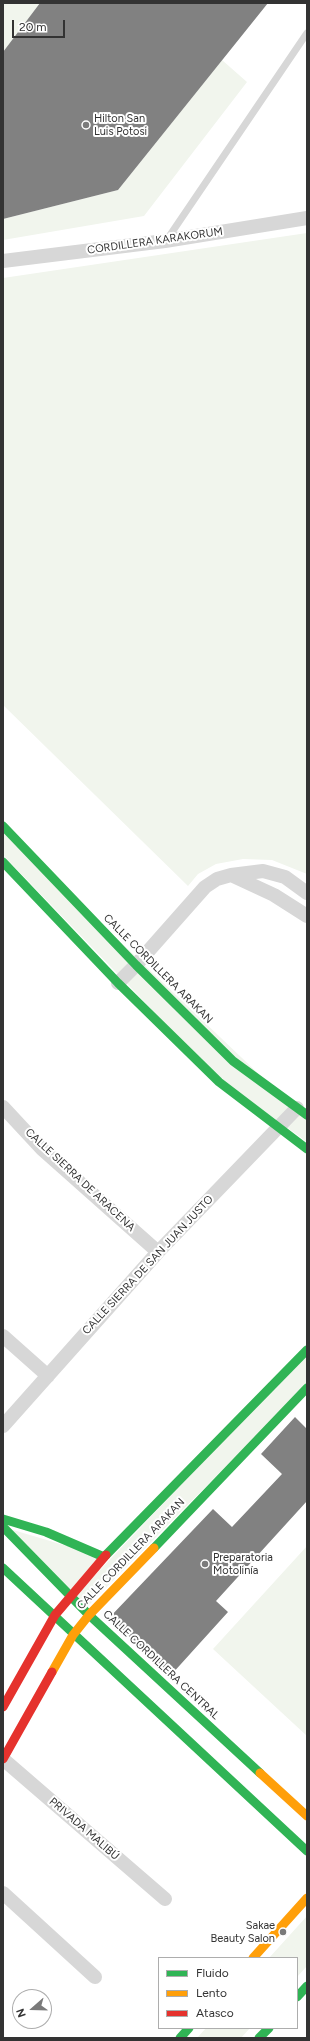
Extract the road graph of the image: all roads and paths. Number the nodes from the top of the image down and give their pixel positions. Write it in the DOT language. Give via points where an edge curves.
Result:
graph roads {
  1 [pos="307,33"];
  2 [pos="307,218"];
  3 [pos="165,241"];
  4 [pos="3,261"];
  5 [pos="3,826"];
  6 [pos="3,862"];
  7 [pos="231,875"];
  8 [pos="307,893"];
  9 [pos="307,916"];
  10 [pos="136,965"];
  11 [pos="118,983"];
  12 [pos="3,1107"];
  13 [pos="302,1112"];
  14 [pos="279,1127"];
  15 [pos="307,1149"];
  16 [pos="158,1252"];
  17 [pos="3,1336"];
  18 [pos="307,1350"];
  19 [pos="48,1376"];
  20 [pos="307,1388"];
  21 [pos="3,1426"];
  22 [pos="3,1519"];
  23 [pos="3,1527"];
  24 [pos="104,1557"];
  25 [pos="3,1568"];
  26 [pos="70,1596"];
  27 [pos="55,1615"];
  28 [pos="89,1615"];
  29 [pos="73,1635"];
  30 [pos="3,1707"];
  31 [pos="3,1759"];
  32 [pos="307,1816"];
  33 [pos="307,1851"];
  34 [pos="3,1893"];
  35 [pos="307,1898"];
  36 [pos="165,1899"];
  37 [pos="254,1957"];
  38 [pos="95,1977"];
  39 [pos="307,1986"];
  40 [pos="298,1996"];
  41 [pos="188,2029"];
  42 [pos="268,2029"];
  43 [pos="180,2038"];
  44 [pos="260,2038"];
  1 -- 3 [label="lane"];
  2 -- 3 [label="street, CORDILLERA KARAKORUM"];
  3 -- 4 [label="street, CORDILLERA KARAKORUM"];
  5 -- 10 [label="street, CALLE CORDILLERA ARAKAN"];
  6 -- 11 [label="street"];
  7 -- 8 [label="street" via="263,871 277,874"];
  7 -- 9 [label="street" via="274,895"];
  7 -- 10 [label="street" via="217,879 205,887"];
  10 -- 11 [label="street"];
  10 -- 13 [label="street, CALLE CORDILLERA ARAKAN" via="233,1060"];
  11 -- 14 [label="street" via="219,1082"];
  12 -- 16 [label="street, CALLE SIERRA DE ARACENA" via="42,1149"];
  13 -- 14 [label="street, CALLE SIERRA DE SAN JUAN JUSTO"];
  14 -- 15 [label="street"];
  14 -- 16 [label="street, CALLE SIERRA DE SAN JUAN JUSTO"];
  16 -- 19 [label="street, CALLE SIERRA DE SAN JUAN JUSTO"];
  17 -- 19 [label="street"];
  18 -- 24 [label="street, CALLE CORDILLERA ARAKAN"];
  19 -- 21 [label="street, CALLE SIERRA DE SAN JUAN JUSTO"];
  20 -- 28 [label="street, CALLE CORDILLERA ARAKAN"];
  22 -- 24 [label="street" via="46,1532"];
  23 -- 26 [label="street, CALLE CORDILLERA CENTRAL"];
  24 -- 26 [label="street, CALLE CORDILLERA ARAKAN"];
  25 -- 27 [label="street"];
  26 -- 27 [label="street, CALLE CORDILLERA ARAKAN"];
  26 -- 28 [label="street, CALLE CORDILLERA CENTRAL"];
  27 -- 29 [label="street"];
  27 -- 30 [label="street, CALLE CORDILLERA ARAKAN"];
  28 -- 29 [label="street, CALLE CORDILLERA ARAKAN"];
  28 -- 32 [label="street, CALLE CORDILLERA CENTRAL"];
  29 -- 31 [label="street, CALLE CORDILLERA ARAKAN"];
  29 -- 33 [label="street"];
  31 -- 36 [label="street, PRIVADA MALIBÚ"];
  34 -- 38 [label="street"];
  35 -- 37 [label="street"];
  39 -- 40 [label="street"];
  41 -- 43 [label="street"];
  42 -- 44 [label="street"];
}
